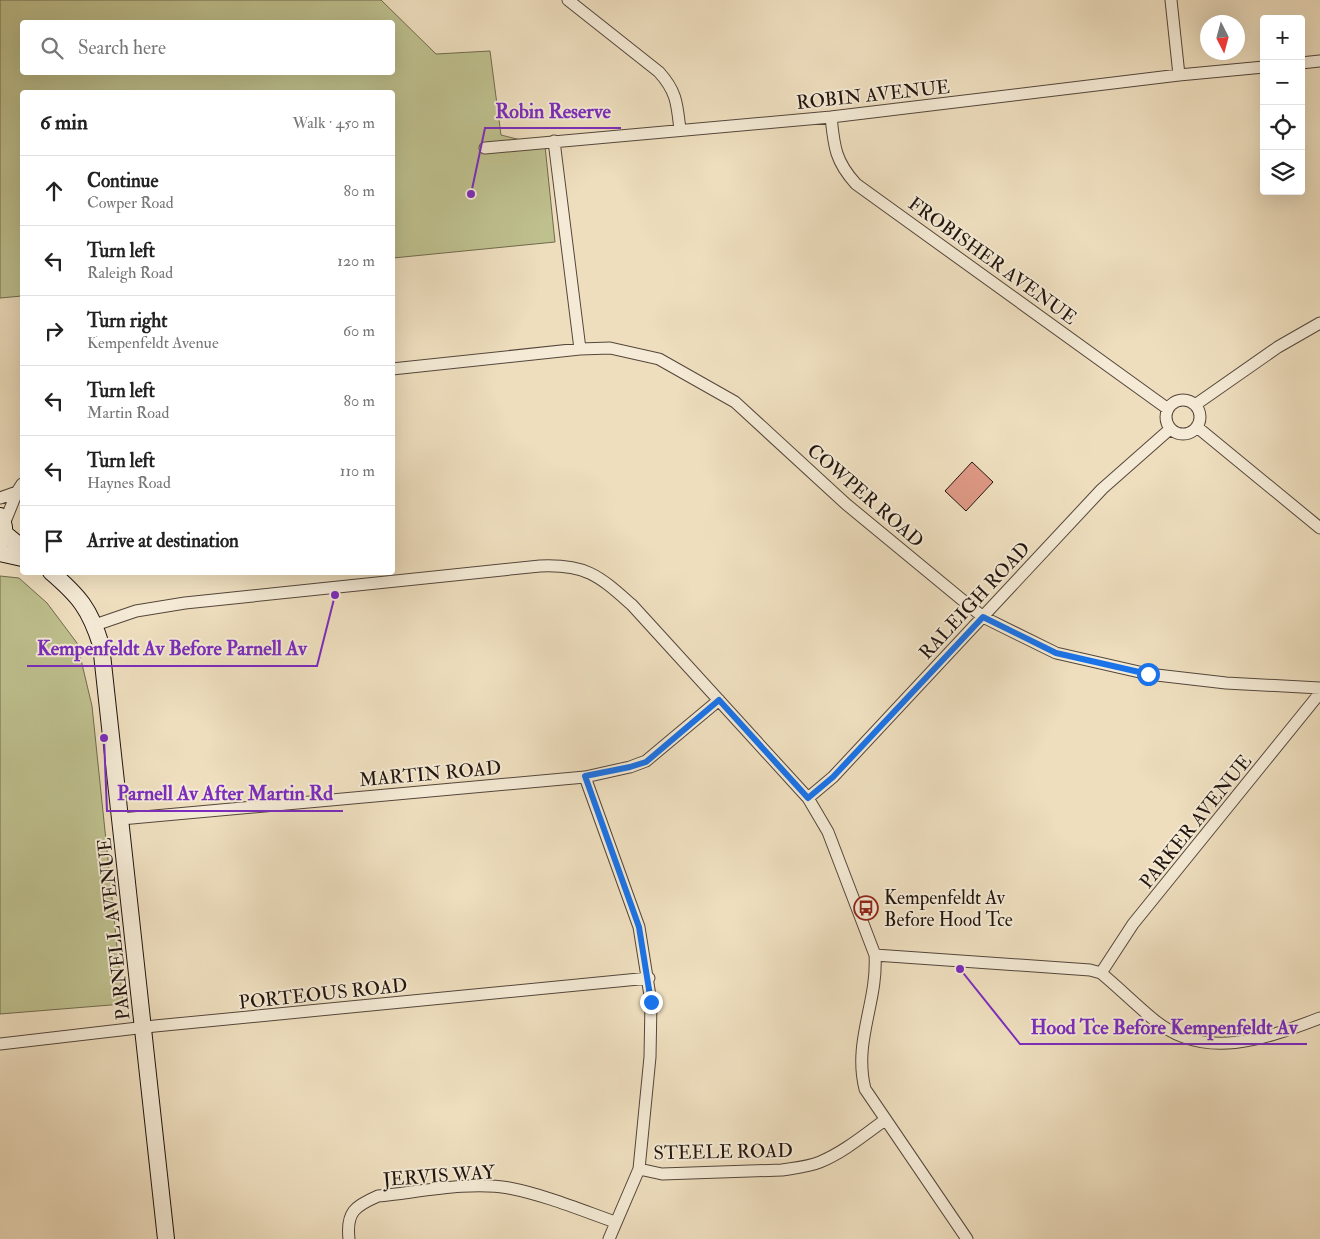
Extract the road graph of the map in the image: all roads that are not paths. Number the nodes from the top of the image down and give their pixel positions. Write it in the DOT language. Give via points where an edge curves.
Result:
graph roads {
  1 [pos="1171,0"];
  2 [pos="571,1"];
  3 [pos="1320,61"];
  4 [pos="1305,63"];
  5 [pos="1260,66"];
  6 [pos="1179,75"];
  7 [pos="831,117"];
  8 [pos="680,130"];
  9 [pos="554,141"];
  10 [pos="485,148"];
  11 [pos="1320,323"];
  12 [pos="580,349"];
  13 [pos="395,369"];
  14 [pos="1196,406"];
  15 [pos="1168,409"];
  16 [pos="1197,427"];
  17 [pos="1170,429"];
  18 [pos="20,488"];
  19 [pos="0,498"];
  20 [pos="1320,528"];
  21 [pos="2,529"];
  22 [pos="20,546"];
  23 [pos="0,553"];
  24 [pos="20,558"];
  25 [pos="53,575"];
  26 [pos="983,617"];
  27 [pos="95,625"];
  28 [pos="1320,688"];
  29 [pos="1320,693"];
  30 [pos="719,700"];
  31 [pos="585,776"];
  32 [pos="808,798"];
  33 [pos="121,819"];
  34 [pos="875,955"];
  35 [pos="1101,973"];
  36 [pos="649,978"];
  37 [pos="1320,1018"];
  38 [pos="144,1028"];
  39 [pos="0,1044"];
  40 [pos="885,1120"];
  41 [pos="639,1169"];
  42 [pos="616,1222"];
  43 [pos="166,1239"];
  44 [pos="349,1239"];
  45 [pos="609,1239"];
  46 [pos="967,1239"];
  1 -- 6 [label="street"];
  2 -- 8 [label="street" via="672,86"];
  3 -- 4 [label="street"];
  5 -- 6 [label="street, ROBIN AVENUE"];
  6 -- 7 [label="street, ROBIN AVENUE"];
  7 -- 8 [label="street, ROBIN AVENUE"];
  7 -- 15 [label="street, FROBISHER AVENUE" via="839,163 856,184"];
  8 -- 9 [label="street, ROBIN AVENUE"];
  9 -- 10 [label="street, ROBIN AVENUE"];
  9 -- 12 [label="street"];
  11 -- 14 [label="street" via="1278,347"];
  12 -- 13 [label="street, COWPER ROAD"];
  12 -- 26 [label="street, COWPER ROAD" via="610,348 659,359 735,402 846,504"];
  14 -- 15 [label="street" via="1181,400"];
  14 -- 16 [label="street" via="1200,416"];
  15 -- 17 [label="street" via="1166,420"];
  16 -- 17 [label="street" via="1184,434"];
  16 -- 20 [label="street"];
  17 -- 26 [label="street, RALEIGH ROAD" via="1102,489"];
  18 -- 19 [label="street"];
  18 -- 21 [label="street"];
  21 -- 22 [label="street"];
  23 -- 24 [label="street"];
  25 -- 27 [label="street, PARNELL AVENUE" via="80,600"];
  26 -- 28 [label="street, COWPER ROAD" via="1056,653 1148,674 1226,683"];
  26 -- 32 [label="street, RALEIGH ROAD" via="833,777"];
  27 -- 30 [label="street" via="136,611 185,603 562,565 590,572 620,594"];
  27 -- 33 [label="street, PARNELL AVENUE" via="104,666"];
  29 -- 35 [label="street, PARKER AVENUE" via="1133,924"];
  30 -- 31 [label="street, MARTIN ROAD" via="646,762"];
  30 -- 32 [label="street"];
  31 -- 33 [label="street, MARTIN ROAD"];
  31 -- 36 [label="street" via="639,927"];
  32 -- 34 [label="street" via="828,832"];
  33 -- 38 [label="street, PARNELL AVENUE"];
  34 -- 35 [label="street" via="1081,968"];
  34 -- 40 [label="street" via="876,972 860,1062 865,1089"];
  35 -- 37 [label="street" via="1154,1020 1186,1038 1204,1043 1241,1043 1272,1036"];
  36 -- 38 [label="street, PORTEOUS ROAD"];
  36 -- 41 [label="street" via="651,1040"];
  38 -- 39 [label="street, PORTEOUS ROAD"];
  38 -- 43 [label="street, PARNELL AVENUE"];
  40 -- 41 [label="street, STEELE ROAD" via="836,1154 801,1167 662,1174"];
  40 -- 46 [label="street"];
  41 -- 42 [label="street"];
  42 -- 44 [label="street, JERVIS WAY" via="509,1188 468,1187 372,1198 354,1209 349,1217"];
  42 -- 45 [label="street"];
}
